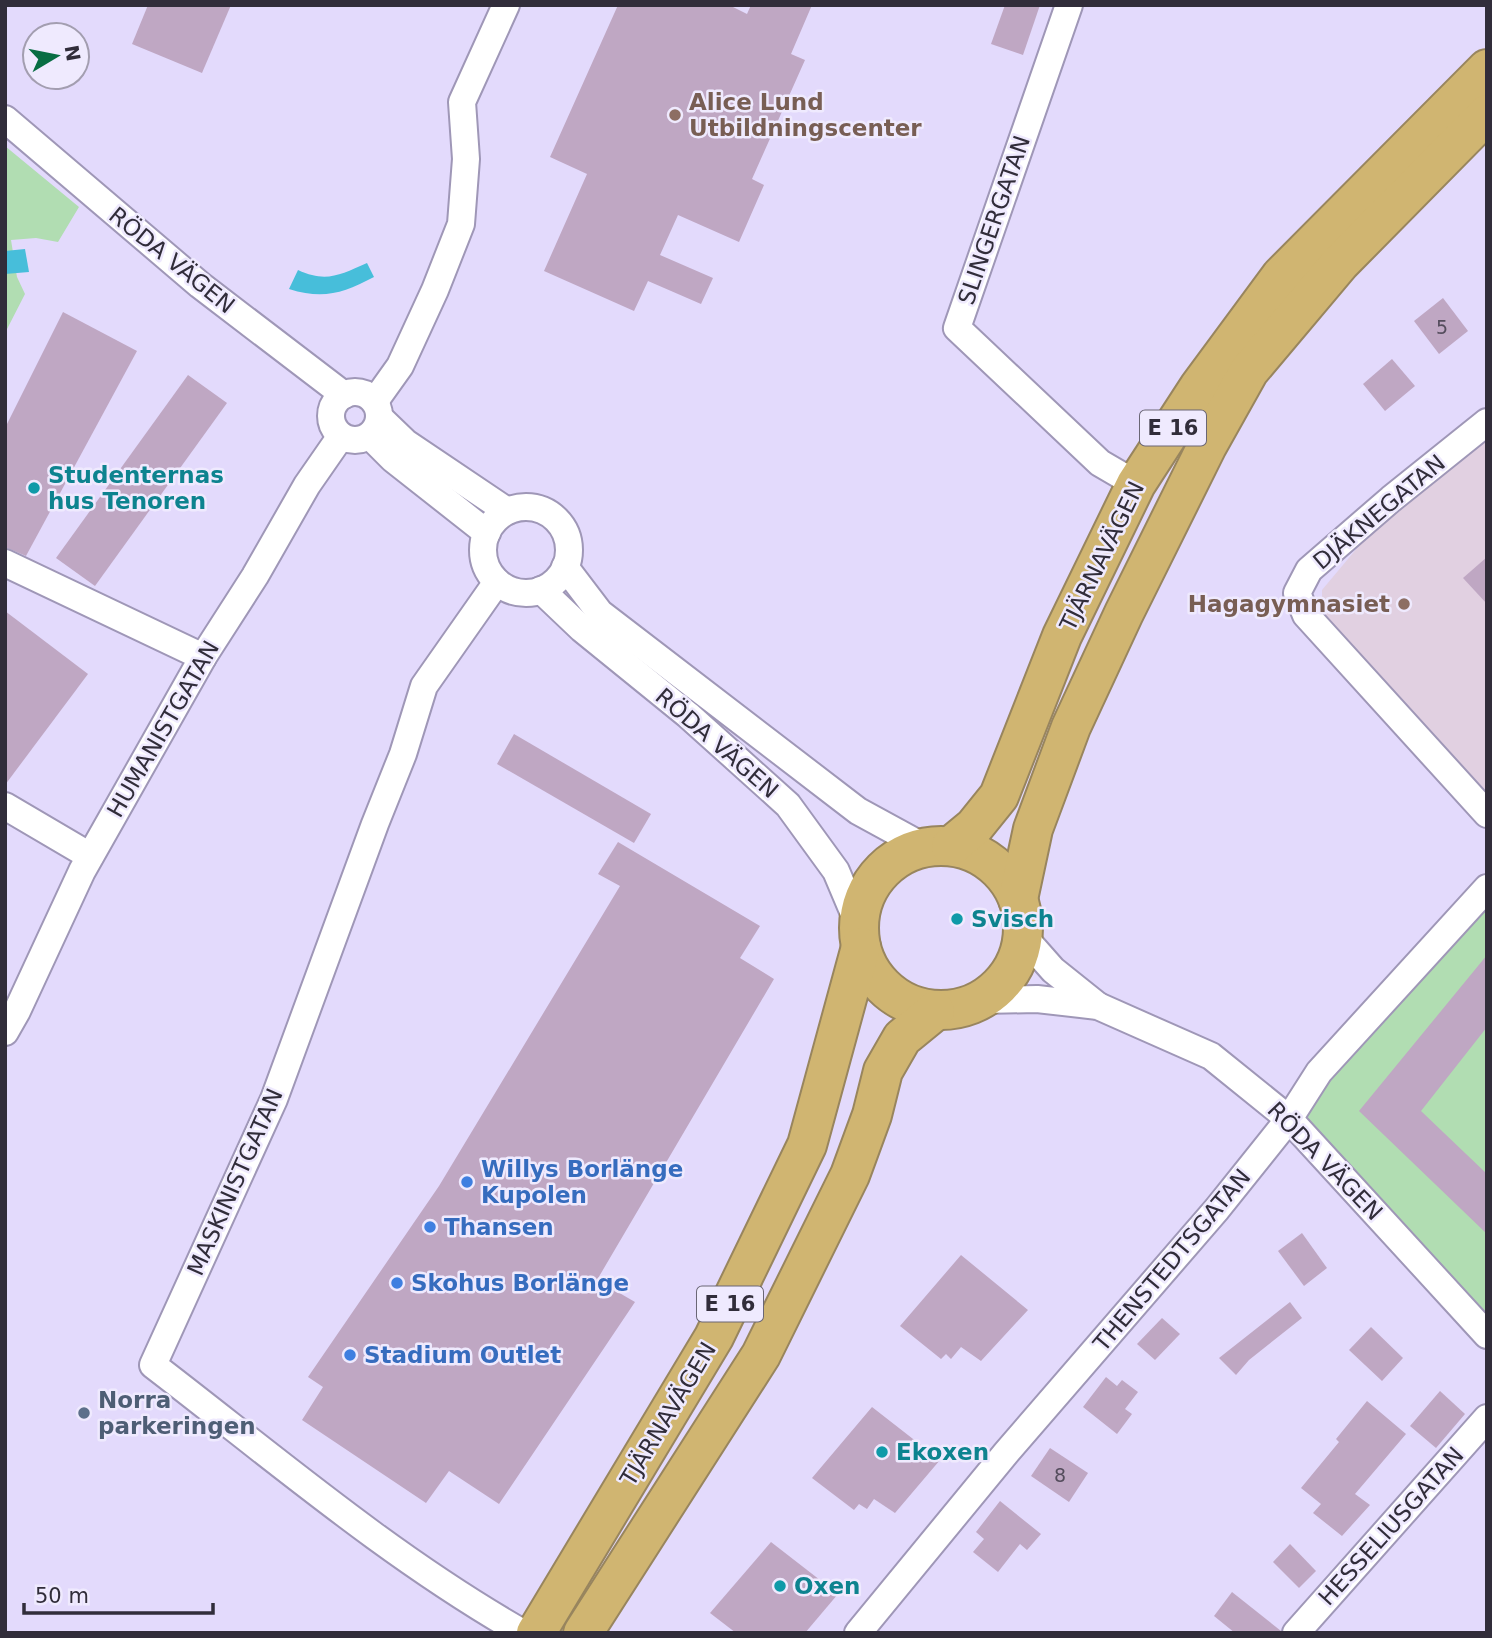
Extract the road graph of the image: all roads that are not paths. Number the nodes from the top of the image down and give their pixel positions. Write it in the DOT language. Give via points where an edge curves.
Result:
graph roads {
  1 [pos="506,5"];
  2 [pos="1069,5"];
  3 [pos="1487,69"];
  4 [pos="1487,114"];
  5 [pos="5,119"];
  6 [pos="5,142"];
  7 [pos="105,215"];
  8 [pos="339,400"];
  9 [pos="375,419"];
  10 [pos="1487,422"];
  11 [pos="341,436"];
  12 [pos="1136,484"];
  13 [pos="507,511"];
  14 [pos="486,533"];
  15 [pos="5,564"];
  16 [pos="565,567"];
  17 [pos="497,582"];
  18 [pos="541,590"];
  19 [pos="202,657"];
  20 [pos="5,806"];
  21 [pos="1487,814"];
  22 [pos="937,847"];
  23 [pos="90,856"];
  24 [pos="1487,888"];
  25 [pos="1021,917"];
  26 [pos="860,935"];
  27 [pos="983,1000"];
  28 [pos="1098,1006"];
  29 [pos="935,1011"];
  30 [pos="5,1032"];
  31 [pos="1290,1119"];
  32 [pos="1487,1335"];
  33 [pos="1487,1418"];
  34 [pos="523,1633"];
  35 [pos="536,1633"];
  36 [pos="583,1633"];
  37 [pos="858,1633"];
  38 [pos="1296,1633"];
  1 -- 9 [label="street" via="462,102 466,159 461,224"];
  2 -- 12 [label="street, SLINGERGATAN" via="957,328 1100,463"];
  3 -- 12 [label="highway, TJÄRNAVÄGEN / E 16" via="1281,276 1199,387"];
  4 -- 25 [label="highway, TJÄRNAVÄGEN / E 16" via="1340,263 1249,371 1070,727 1033,829"];
  5 -- 7 [label="street, RÖDA VÄGEN"];
  6 -- 7 [label="street, RÖDA VÄGEN"];
  7 -- 8 [label="street, RÖDA VÄGEN"];
  8 -- 9 [label="street" via="361,392"];
  8 -- 11 [label="street" via="332,422"];
  9 -- 11 [label="street" via="356,441"];
  9 -- 13 [label="street"];
  9 -- 14 [label="street" via="393,458"];
  10 -- 21 [label="street, DJÄKNEGATAN" via="1309,570 1297,593 1306,615"];
  11 -- 19 [label="street, HUMANISTGATAN"];
  12 -- 22 [label="highway, TJÄRNAVÄGEN / E 16" via="1062,636 999,796 974,827"];
  13 -- 14 [label="street"];
  13 -- 16 [label="street" via="533,508 555,519 568,541"];
  14 -- 17 [label="street" via="484,559"];
  15 -- 19 [label="street"];
  16 -- 18 [label="street"];
  16 -- 22 [label="street, RÖDA VÄGEN" via="600,613 858,811"];
  17 -- 18 [label="street" via="518,592"];
  17 -- 34 [label="street, MASKINISTGATAN" via="424,686 274,1099 153,1364 347,1514 471,1603"];
  18 -- 26 [label="street, RÖDA VÄGEN" via="788,805 836,871"];
  19 -- 23 [label="street, HUMANISTGATAN"];
  20 -- 23 [label="street"];
  22 -- 25 [label="highway" via="980,855 992,863 1007,880"];
  22 -- 26 [label="highway" via="907,853 878,874 868,889"];
  23 -- 30 [label="street, HUMANISTGATAN"];
  24 -- 31 [label="street, THENSTEDTSGATAN" via="1319,1072"];
  25 -- 27 [label="highway" via="1017,961 1003,983"];
  25 -- 28 [label="street, RÖDA VÄGEN" via="1053,970"];
  26 -- 29 [label="highway" via="868,967 880,984 896,998"];
  26 -- 35 [label="highway, TJÄRNAVÄGEN / E 16" via="807,1145 714,1337"];
  27 -- 28 [label="street, RÖDA VÄGEN" via="1037,999"];
  27 -- 29 [label="highway" via="960,1009"];
  28 -- 31 [label="street, RÖDA VÄGEN" via="1211,1056"];
  29 -- 36 [label="highway, TJÄRNAVÄGEN / E 16" via="902,1038 887,1063 850,1175 761,1355"];
  31 -- 32 [label="street, RÖDA VÄGEN"];
  31 -- 37 [label="street, THENSTEDTSGATAN"];
  33 -- 38 [label="street, HESSELIUSGATAN"];
}
